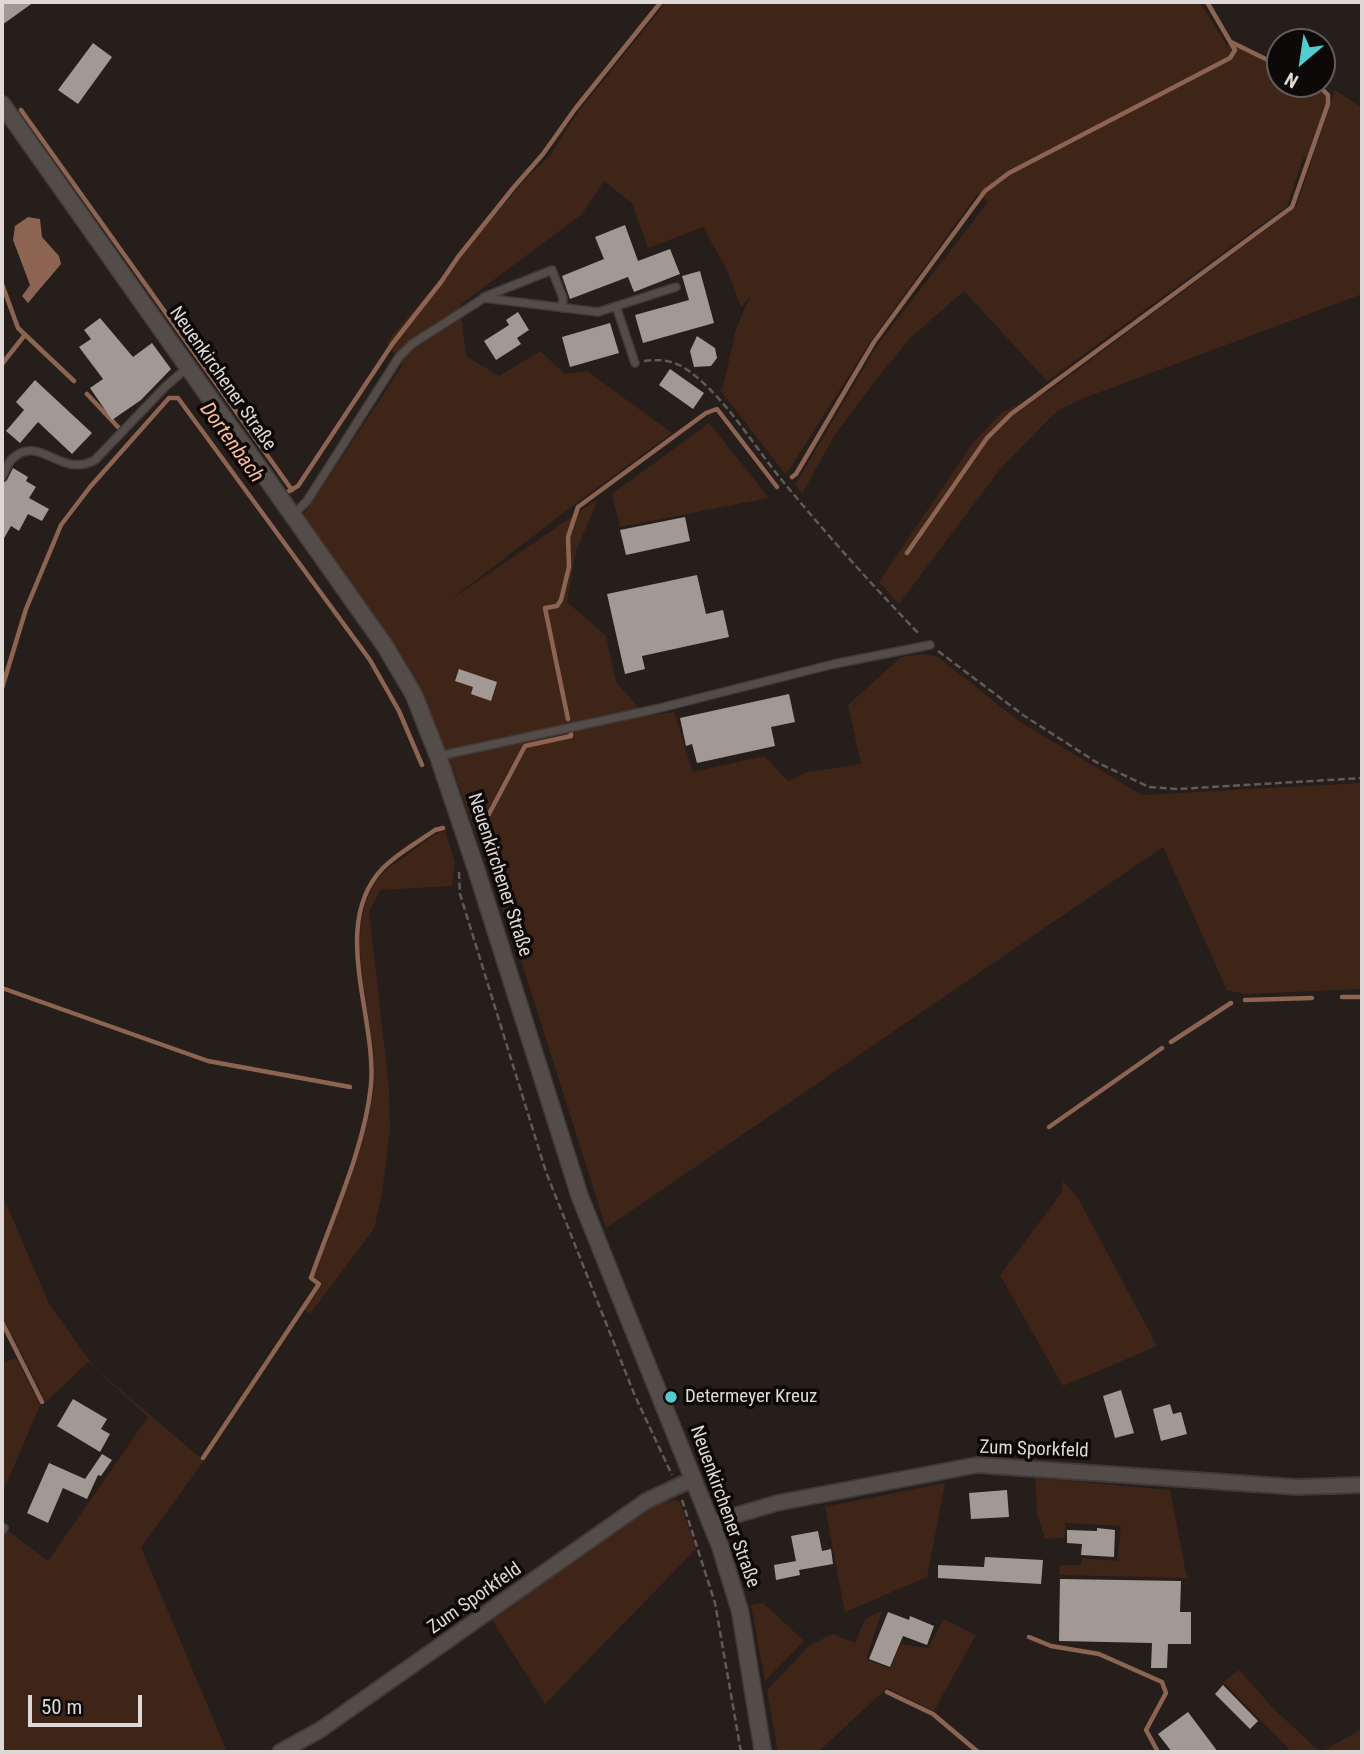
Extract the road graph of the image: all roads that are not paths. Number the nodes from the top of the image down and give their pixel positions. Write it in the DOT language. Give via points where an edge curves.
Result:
graph roads {
  1 [pos="2,104"];
  2 [pos="7,121"];
  3 [pos="676,286"];
  4 [pos="484,298"];
  5 [pos="616,306"];
  6 [pos="562,308"];
  7 [pos="635,363"];
  8 [pos="188,368"];
  9 [pos="2,477"];
  10 [pos="292,516"];
  11 [pos="930,645"];
  12 [pos="438,756"];
  13 [pos="693,1479"];
  14 [pos="1362,1485"];
  15 [pos="710,1523"];
  16 [pos="280,1752"];
  17 [pos="763,1752"];
  1 -- 2 [label="street, Neuenkirchener Straße"];
  2 -- 8 [label="street, Neuenkirchener Straße"];
  3 -- 5 [label="lane"];
  4 -- 6 [label="lane"];
  4 -- 6 [label="lane" via="552,270 563,298"];
  4 -- 10 [label="lane" via="399,357 307,501"];
  5 -- 6 [label="lane" via="598,312"];
  5 -- 7 [label="lane"];
  8 -- 9 [label="lane" via="95,460 72,466 40,452 28,452 12,458"];
  8 -- 10 [label="street, Neuenkirchener Straße"];
  10 -- 12 [label="street, Neuenkirchener Straße" via="386,646 414,695"];
  11 -- 12 [label="lane"];
  12 -- 13 [label="street, Neuenkirchener Straße" via="580,1197"];
  13 -- 15 [label="street, Neuenkirchener Straße"];
  13 -- 16 [label="street, Zum Sporkfeld" via="646,1502 320,1730"];
  14 -- 15 [label="street, Zum Sporkfeld" via="1297,1488 977,1465 778,1503"];
  15 -- 17 [label="street, Neuenkirchener Straße" via="740,1611"];
}
